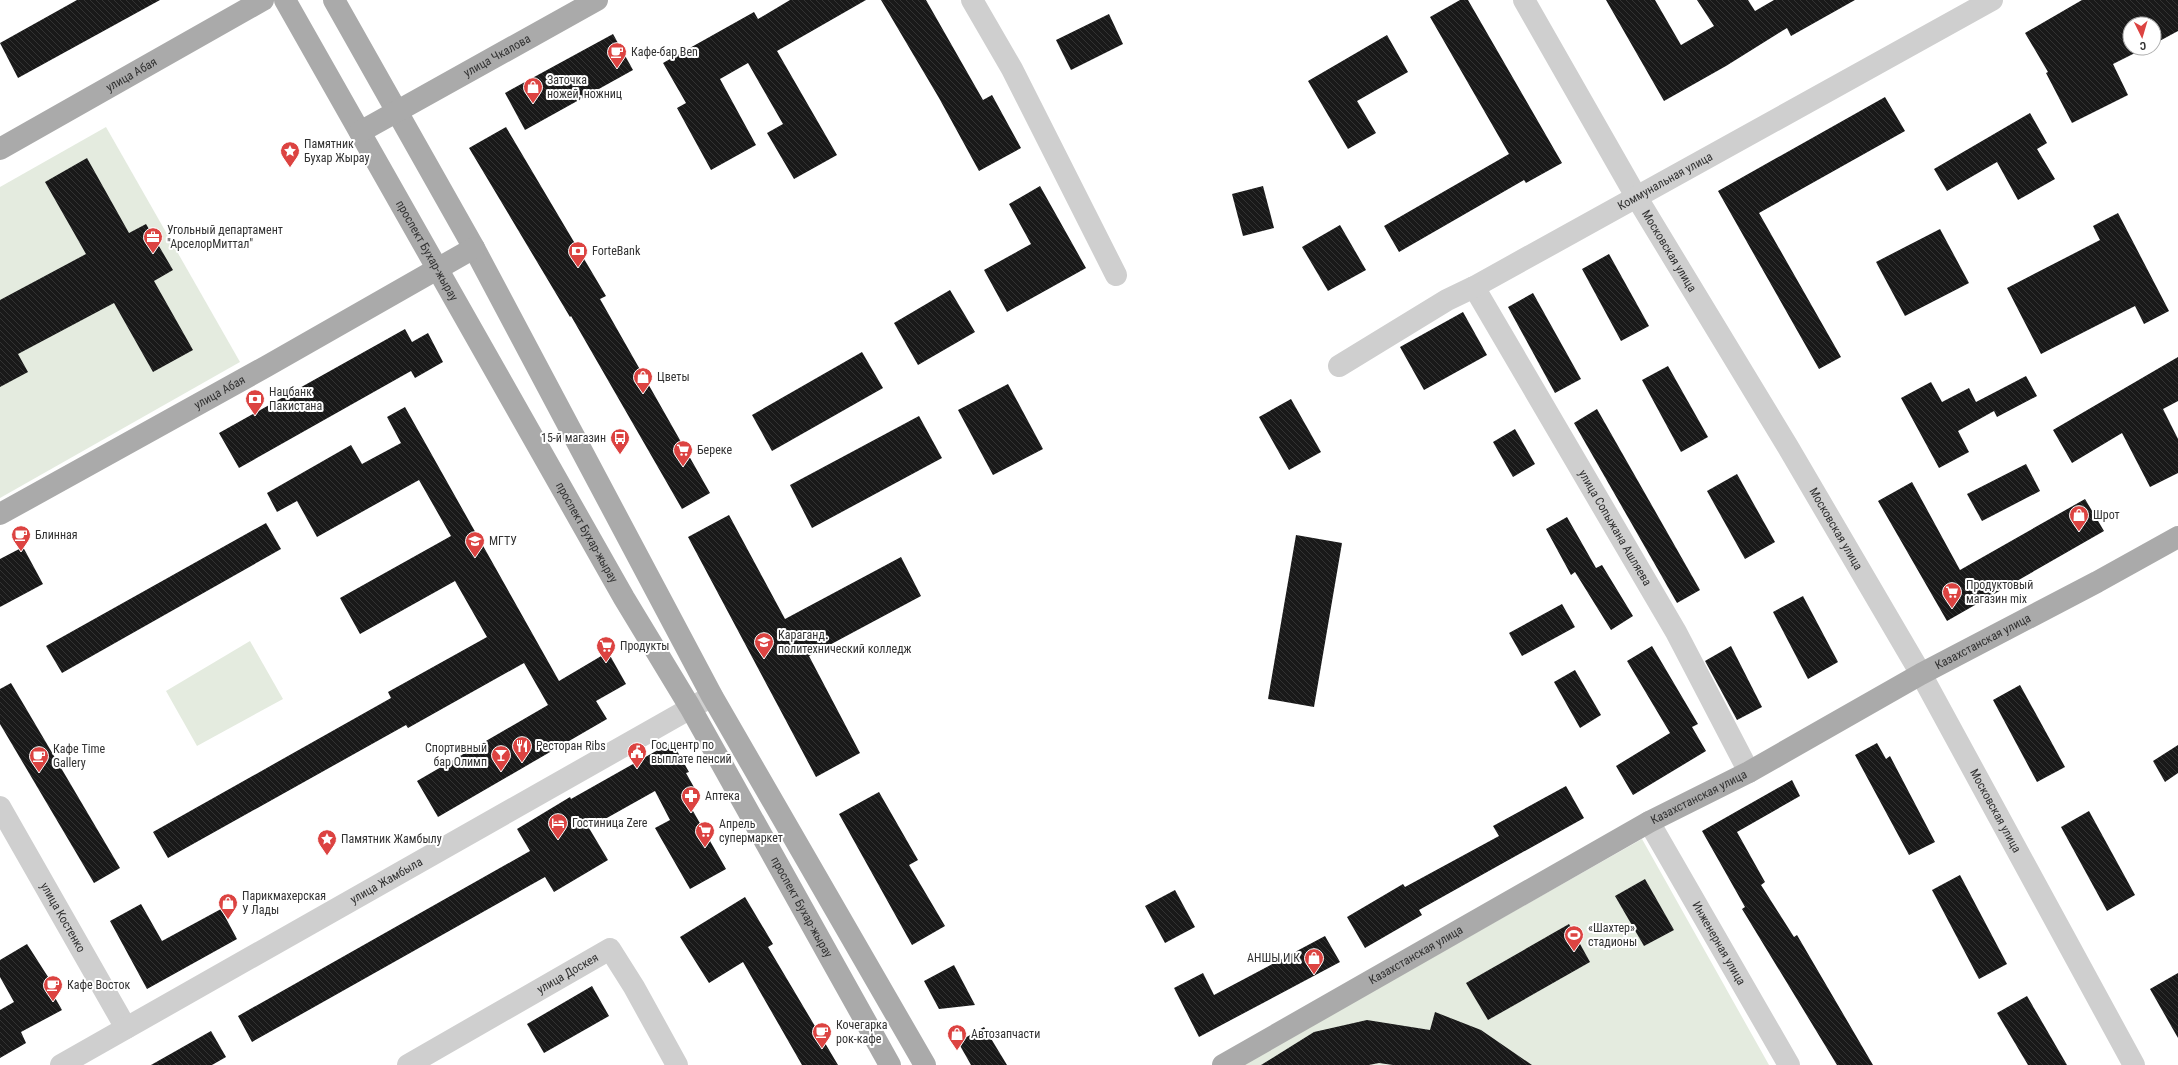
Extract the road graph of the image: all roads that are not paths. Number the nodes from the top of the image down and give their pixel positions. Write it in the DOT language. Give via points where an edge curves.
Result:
graph roads {
  1 [pos="263,0"];
  2 [pos="285,0"];
  3 [pos="334,0"];
  4 [pos="597,0"];
  5 [pos="972,0"];
  6 [pos="1524,0"];
  7 [pos="1992,0"];
  8 [pos="398,111"];
  9 [pos="360,132"];
  10 [pos="0,149"];
  11 [pos="1637,198"];
  12 [pos="474,248"];
  13 [pos="437,268"];
  14 [pos="1116,275"];
  15 [pos="1474,287"];
  16 [pos="1340,366"];
  17 [pos="0,514"];
  18 [pos="2178,537"];
  19 [pos="1922,674"];
  20 [pos="712,696"];
  21 [pos="690,707"];
  22 [pos="1749,772"];
  23 [pos="0,807"];
  24 [pos="1649,822"];
  25 [pos="126,1028"];
  26 [pos="61,1065"];
  27 [pos="408,1065"];
  28 [pos="677,1065"];
  29 [pos="890,1065"];
  30 [pos="925,1065"];
  31 [pos="1223,1065"];
  32 [pos="1790,1065"];
  33 [pos="2134,1065"];
  1 -- 10 [label="main road, улица Абая"];
  2 -- 9 [label="main road, проспект Бухар-жырау"];
  3 -- 8 [label="main road"];
  4 -- 8 [label="main road, улица Чкалова"];
  5 -- 14 [label="street" via="1012,69"];
  6 -- 11 [label="street, Московская улица"];
  7 -- 11 [label="street, Коммунальная улица"];
  8 -- 9 [label="main road, улица Чкалова"];
  8 -- 12 [label="main road"];
  9 -- 13 [label="main road, проспект Бухар-жырау"];
  11 -- 15 [label="street, Коммунальная улица"];
  11 -- 19 [label="street, Московская улица"];
  12 -- 13 [label="main road, улица Абая"];
  12 -- 20 [label="main road"];
  13 -- 17 [label="main road, улица Абая"];
  13 -- 21 [label="main road, проспект Бухар-жырау" via="624,598"];
  15 -- 16 [label="street, Коммунальная улица" via="1447,300"];
  15 -- 22 [label="street, улица Сопыжана Ашляева" via="1676,632"];
  18 -- 19 [label="main road, Казахстанская улица"];
  19 -- 22 [label="main road, Казахстанская улица"];
  19 -- 33 [label="street, Московская улица"];
  20 -- 21 [label="street, улица Жамбыла"];
  20 -- 30 [label="main road"];
  21 -- 25 [label="street, улица Жамбыла"];
  21 -- 29 [label="main road, проспект Бухар-жырау"];
  22 -- 24 [label="main road, Казахстанская улица"];
  23 -- 25 [label="street, улица Костенко"];
  24 -- 31 [label="main road, Казахстанская улица"];
  24 -- 32 [label="street, Инженерная улица"];
  25 -- 26 [label="street, улица Жамбыла"];
  27 -- 28 [label="street, улица Доскея" via="610,949"];
}
